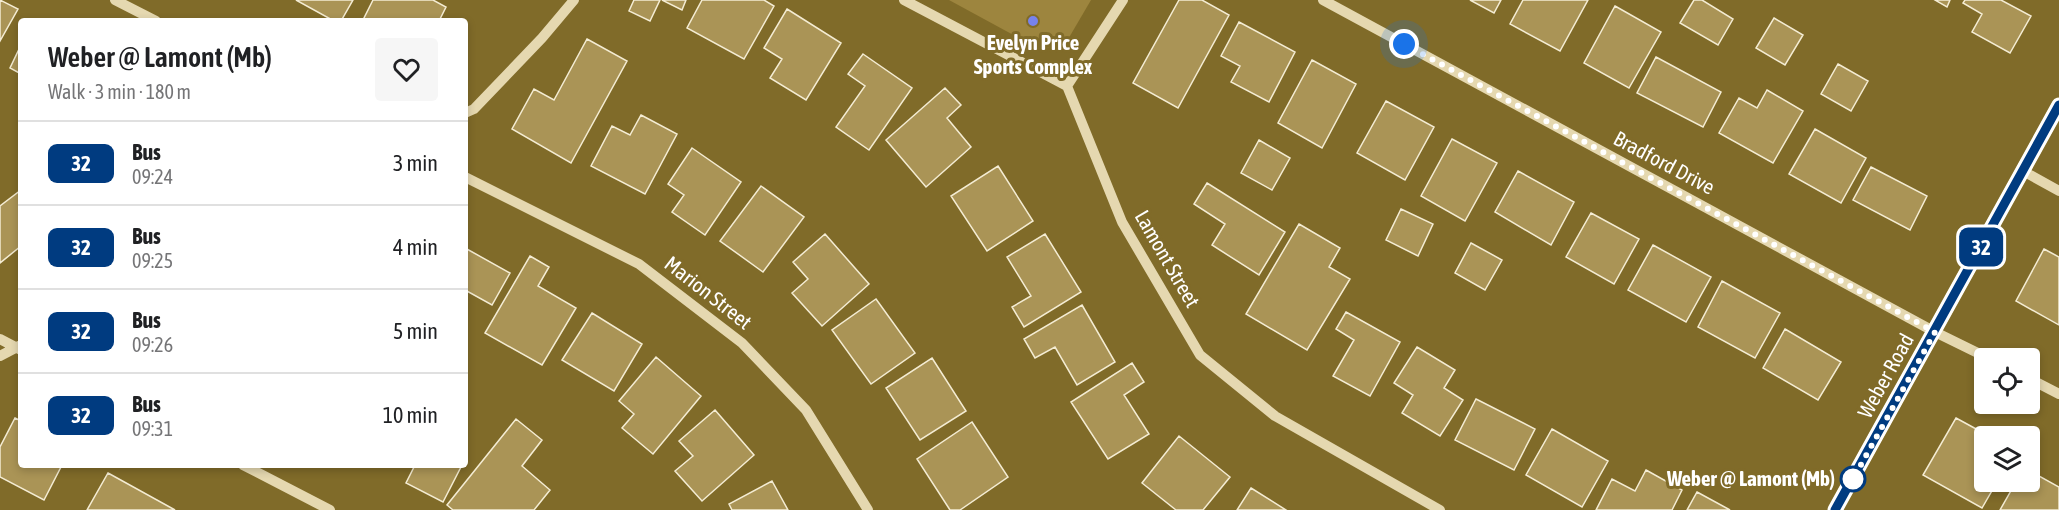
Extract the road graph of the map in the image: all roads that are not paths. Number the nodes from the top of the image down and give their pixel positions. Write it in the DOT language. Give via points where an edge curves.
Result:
graph roads {
  1 [pos="115,0"];
  2 [pos="574,0"];
  3 [pos="904,0"];
  4 [pos="1123,0"];
  5 [pos="1323,0"];
  6 [pos="150,18"];
  7 [pos="1067,86"];
  8 [pos="2059,105"];
  9 [pos="468,112"];
  10 [pos="2023,171"];
  11 [pos="468,178"];
  12 [pos="2059,191"];
  13 [pos="1935,332"];
  14 [pos="0,339"];
  15 [pos="18,348"];
  16 [pos="18,348"];
  17 [pos="1974,351"];
  18 [pos="0,356"];
  19 [pos="2040,384"];
  20 [pos="2059,394"];
  21 [pos="249,468"];
  22 [pos="330,510"];
  23 [pos="868,510"];
  24 [pos="1440,510"];
  25 [pos="1835,510"];
  1 -- 6 [label="street"];
  2 -- 9 [label="street"];
  3 -- 7 [label="street"];
  4 -- 7 [label="street"];
  5 -- 13 [label="street, Bradford Drive"];
  7 -- 24 [label="street, Lamont Street" via="1122,222 1200,355 1275,416"];
  8 -- 10 [label="main road, Weber Road"];
  10 -- 12 [label="street"];
  10 -- 13 [label="main road, Weber Road"];
  11 -- 23 [label="street, Marion Street" via="639,264 742,343 806,410"];
  13 -- 17 [label="street, Bradford Drive"];
  13 -- 25 [label="main road, Weber Road"];
  14 -- 15 [label="street"];
  16 -- 18 [label="street"];
  19 -- 20 [label="street"];
  21 -- 22 [label="street"];
}
